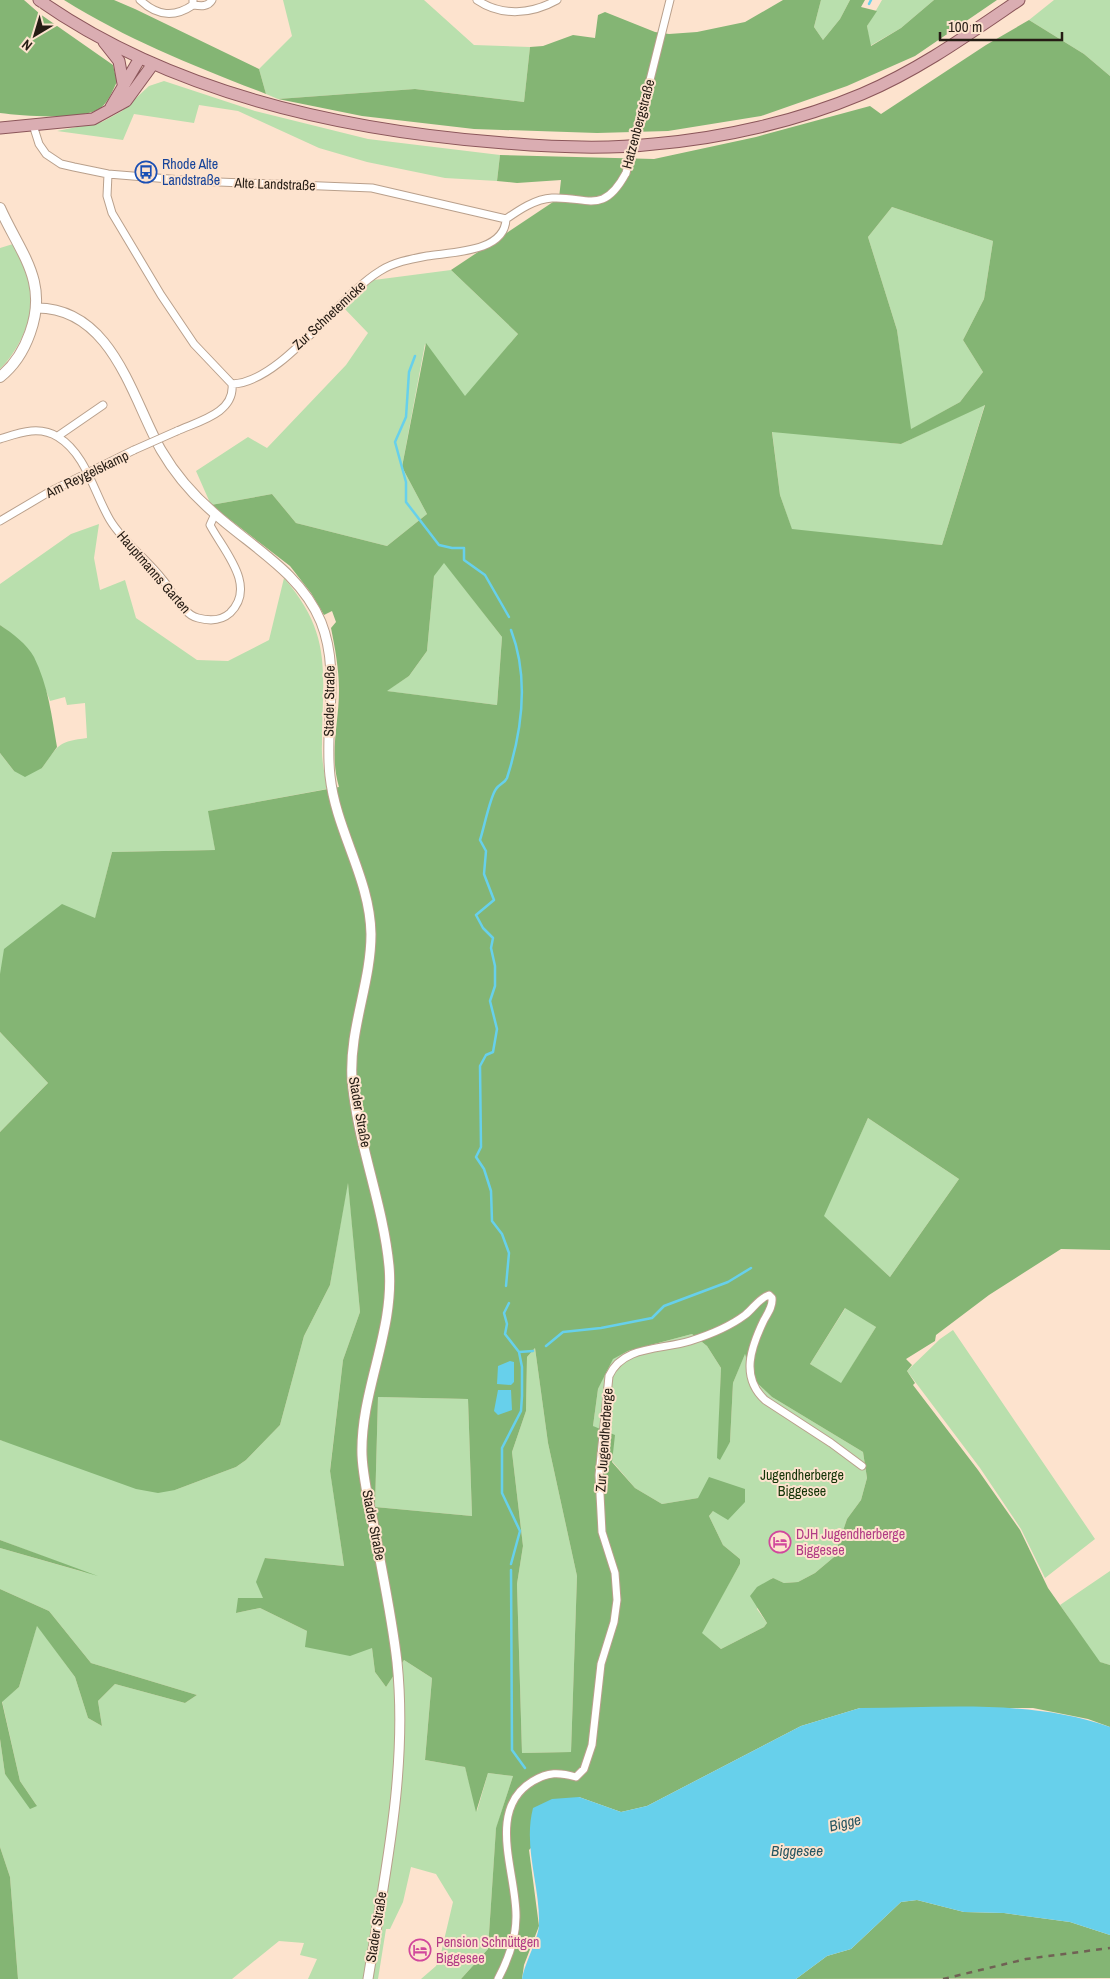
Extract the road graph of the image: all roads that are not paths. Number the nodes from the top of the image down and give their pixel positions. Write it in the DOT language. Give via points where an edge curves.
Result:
graph roads {
  1 [pos="39,0"];
  2 [pos="140,0"];
  3 [pos="212,0"];
  4 [pos="477,0"];
  5 [pos="557,0"];
  6 [pos="670,0"];
  7 [pos="1019,0"];
  8 [pos="193,3"];
  9 [pos="101,39"];
  10 [pos="140,58"];
  11 [pos="153,64"];
  12 [pos="124,89"];
  13 [pos="107,113"];
  14 [pos="33,125"];
  15 [pos="0,128"];
  16 [pos="108,174"];
  17 [pos="0,208"];
  18 [pos="506,219"];
  19 [pos="37,308"];
  20 [pos="0,377"];
  21 [pos="232,384"];
  22 [pos="103,405"];
  23 [pos="58,436"];
  24 [pos="0,439"];
  25 [pos="88,473"];
  26 [pos="215,514"];
  27 [pos="0,522"];
  28 [pos="862,1466"];
  29 [pos="368,1979"];
  30 [pos="498,1979"];
  1 -- 9 [label="main road"];
  2 -- 8 [label="street" via="161,14 173,15"];
  3 -- 8 [label="street" via="204,6"];
  4 -- 5 [label="street" via="502,12 540,9"];
  6 -- 18 [label="street, Hatzenbergstraße, bridge" via="626,172 616,189 598,201 549,198 520,209"];
  7 -- 11 [label="main road" via="952,46 862,94 769,124 654,144 578,147 515,144 370,127 242,96"];
  9 -- 10 [label="main road"];
  9 -- 12 [label="main road" via="119,61"];
  10 -- 11 [label="main road"];
  10 -- 12 [label="main road"];
  11 -- 13 [label="main road" via="126,100"];
  12 -- 13 [label="main road"];
  13 -- 14 [label="main road" via="83,121"];
  14 -- 15 [label="main road"];
  14 -- 16 [label="street, Alte Landstraße" via="42,150 56,161"];
  16 -- 18 [label="street, Alte Landstraße" via="372,188"];
  16 -- 21 [label="street" via="107,196 112,213 189,336"];
  17 -- 19 [label="main road" via="28,260 35,280"];
  18 -- 21 [label="street, Zur Schnetemicke" via="506,228 500,235 479,248 401,261 381,270 344,298 316,330 277,363 250,382"];
  19 -- 20 [label="main road" via="23,349"];
  19 -- 26 [label="street, Stader Straße" via="49,308 96,332 111,350 161,449 185,483"];
  21 -- 25 [label="street, Am Reygelskamp, bridge" via="231,398 221,411"];
  22 -- 23 [label="street"];
  23 -- 24 [label="street" via="31,430"];
  23 -- 25 [label="street"];
  25 -- 26 [label="street, Hauptmanns Garten" via="110,521 188,612 206,620 222,619 228,615 240,594 240,577 210,525"];
  25 -- 27 [label="street, Am Reygelskamp"];
  26 -- 29 [label="street, Stader Straße" via="286,571 302,589 321,623 331,660 328,759 332,788 362,878 370,921 370,954 354,1033 352,1076 355,1105 384,1233 390,1281 386,1322 364,1410 362,1460 397,1660 400,1723 394,1812"];
  28 -- 30 [label="street, Zur Jugendherberge" via="756,1392 749,1365 772,1304 772,1298 768,1296 726,1327 689,1342 630,1354 613,1366 609,1376 599,1475 602,1532 615,1573 617,1600 601,1664 592,1745 584,1768 576,1777 551,1772 529,1783 512,1803 506,1833 516,1896 516,1919 512,1944"];
}
